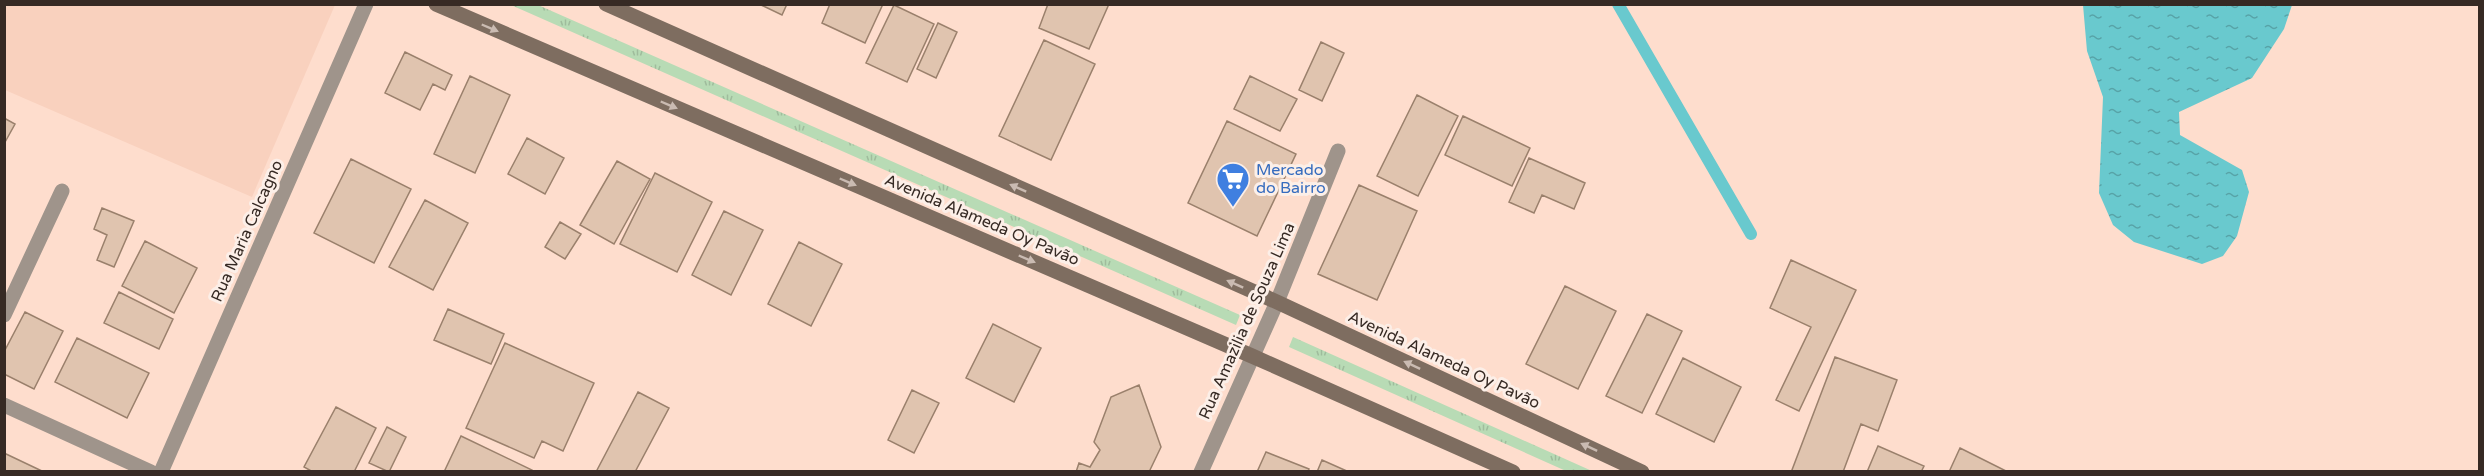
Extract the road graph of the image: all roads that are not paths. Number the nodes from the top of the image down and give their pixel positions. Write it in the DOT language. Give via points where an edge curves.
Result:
graph roads {
  1 [pos="366,4"];
  2 [pos="436,4"];
  3 [pos="606,4"];
  4 [pos="1338,151"];
  5 [pos="62,191"];
  6 [pos="1276,302"];
  7 [pos="4,315"];
  8 [pos="1252,356"];
  9 [pos="4,405"];
  10 [pos="151,471"];
  11 [pos="161,471"];
  12 [pos="1201,471"];
  13 [pos="1513,471"];
  14 [pos="1642,471"];
  1 -- 11 [label="street, Rua Maria Calcagno"];
  2 -- 8 [label="street, Avenida Alameda Oy Pavão, one-way"];
  6 -- 3 [label="street, Avenida Alameda Oy Pavão, one-way"];
  4 -- 6 [label="street, Rua Amazilia de Souza Lima"];
  5 -- 7 [label="street"];
  6 -- 8 [label="street, Rua Amazilia de Souza Lima"];
  14 -- 6 [label="street, Avenida Alameda Oy Pavão, one-way"];
  8 -- 12 [label="street, Rua Amazilia de Souza Lima"];
  8 -- 13 [label="street, Avenida Alameda Oy Pavão"];
  9 -- 10 [label="street"];
}
